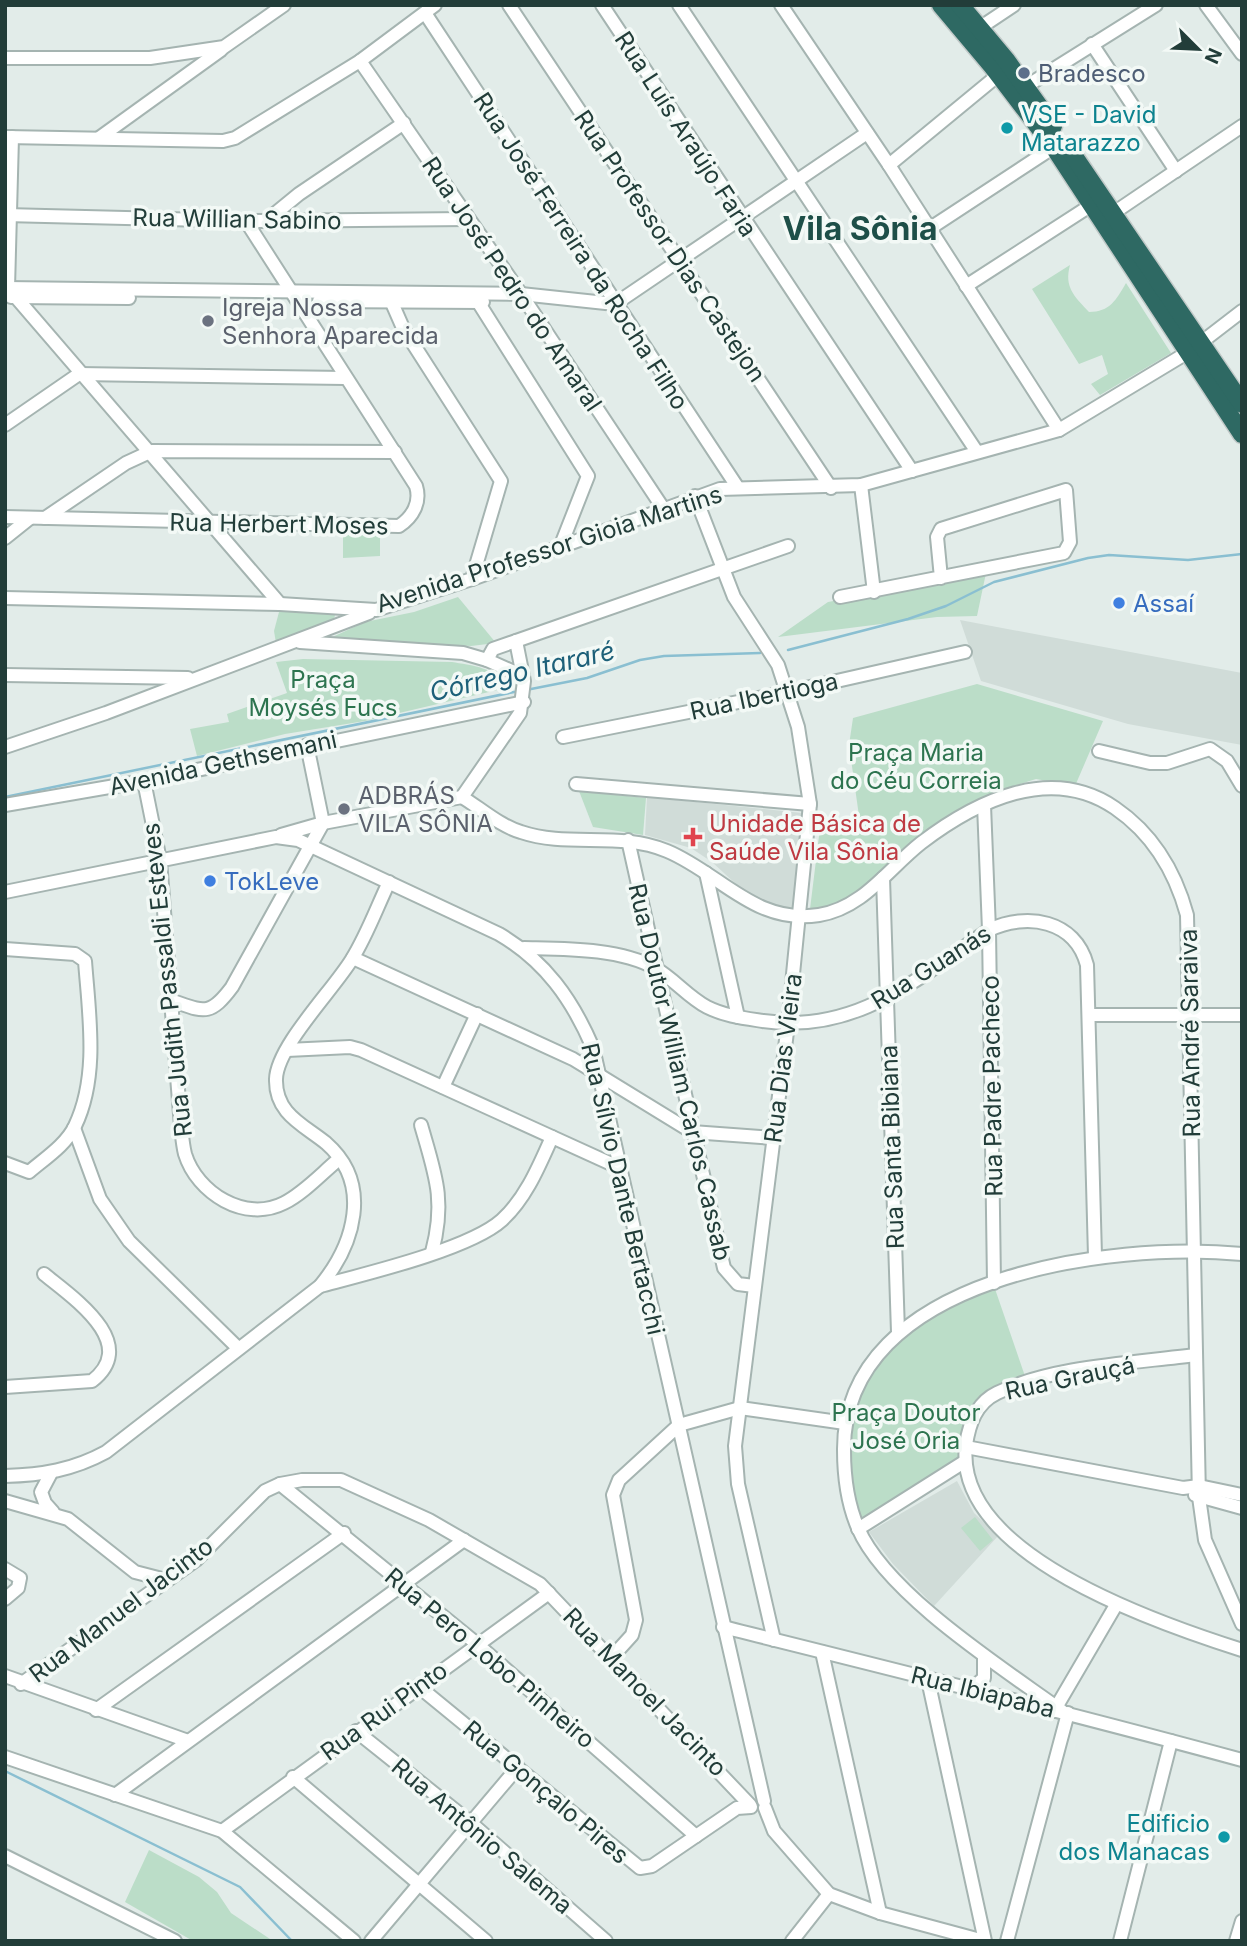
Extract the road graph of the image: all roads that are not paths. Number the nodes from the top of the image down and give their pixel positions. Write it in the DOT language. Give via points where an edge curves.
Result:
graph roads {
  1 [pos="284,5"];
  2 [pos="509,5"];
  3 [pos="602,5"];
  4 [pos="680,5"];
  5 [pos="781,5"];
  6 [pos="941,5"];
  7 [pos="960,5"];
  8 [pos="1014,5"];
  9 [pos="1156,5"];
  10 [pos="1206,5"];
  11 [pos="430,9"];
  12 [pos="978,29"];
  13 [pos="1092,44"];
  14 [pos="224,47"];
  15 [pos="1242,54"];
  16 [pos="5,58"];
  17 [pos="360,61"];
  18 [pos="1002,66"];
  19 [pos="1025,87"];
  20 [pos="404,123"];
  21 [pos="1242,126"];
  22 [pos="867,133"];
  23 [pos="8,137"];
  24 [pos="99,138"];
  25 [pos="1054,147"];
  26 [pos="889,165"];
  27 [pos="1176,171"];
  28 [pos="798,181"];
  29 [pos="1093,204"];
  30 [pos="1115,212"];
  31 [pos="7,215"];
  32 [pos="468,219"];
  33 [pos="742,219"];
  34 [pos="246,221"];
  35 [pos="266,221"];
  36 [pos="929,229"];
  37 [pos="679,259"];
  38 [pos="966,286"];
  39 [pos="8,293"];
  40 [pos="293,296"];
  41 [pos="523,297"];
  42 [pos="390,298"];
  43 [pos="476,298"];
  44 [pos="615,304"];
  45 [pos="1242,311"];
  46 [pos="1196,348"];
  47 [pos="79,374"];
  48 [pos="345,379"];
  49 [pos="1242,404"];
  50 [pos="5,425"];
  51 [pos="1059,430"];
  52 [pos="1242,434"];
  53 [pos="152,451"];
  54 [pos="395,452"];
  55 [pos="977,452"];
  56 [pos="912,471"];
  57 [pos="861,485"];
  58 [pos="738,488"];
  59 [pos="831,488"];
  60 [pos="695,496"];
  61 [pos="663,508"];
  62 [pos="5,517"];
  63 [pos="30,518"];
  64 [pos="45,518"];
  65 [pos="214,524"];
  66 [pos="5,537"];
  67 [pos="561,545"];
  68 [pos="788,546"];
  69 [pos="721,567"];
  70 [pos="941,578"];
  71 [pos="472,579"];
  72 [pos="874,592"];
  73 [pos="841,597"];
  74 [pos="5,598"];
  75 [pos="280,604"];
  76 [pos="336,608"];
  77 [pos="376,610"];
  78 [pos="331,627"];
  79 [pos="296,641"];
  80 [pos="516,641"];
  81 [pos="322,643"];
  82 [pos="965,652"];
  83 [pos="487,660"];
  84 [pos="523,674"];
  85 [pos="5,675"];
  86 [pos="195,678"];
  87 [pos="788,692"];
  88 [pos="524,699"];
  89 [pos="563,737"];
  90 [pos="307,745"];
  91 [pos="5,747"];
  92 [pos="1098,751"];
  93 [pos="144,781"];
  94 [pos="576,784"];
  95 [pos="1242,786"];
  96 [pos="462,797"];
  97 [pos="810,804"];
  98 [pos="5,805"];
  99 [pos="984,805"];
  100 [pos="323,823"];
  101 [pos="276,837"];
  102 [pos="628,840"];
  103 [pos="312,846"];
  104 [pos="160,860"];
  105 [pos="706,873"];
  106 [pos="883,878"];
  107 [pos="389,882"];
  108 [pos="5,892"];
  109 [pos="800,917"];
  110 [pos="989,930"];
  111 [pos="524,948"];
  112 [pos="5,949"];
  113 [pos="353,958"];
  114 [pos="657,969"];
  115 [pos="887,999"];
  116 [pos="170,1000"];
  117 [pos="477,1014"];
  118 [pos="1191,1014"];
  119 [pos="1091,1015"];
  120 [pos="1242,1015"];
  121 [pos="738,1017"];
  122 [pos="788,1024"];
  123 [pos="287,1050"];
  124 [pos="600,1075"];
  125 [pos="443,1087"];
  126 [pos="421,1125"];
  127 [pos="74,1128"];
  128 [pos="692,1132"];
  129 [pos="552,1137"];
  130 [pos="773,1138"];
  131 [pos="339,1159"];
  132 [pos="5,1163"];
  133 [pos="618,1167"];
  134 [pos="1194,1249"];
  135 [pos="432,1252"];
  136 [pos="1242,1254"];
  137 [pos="1095,1256"];
  138 [pos="44,1274"];
  139 [pos="994,1283"];
  140 [pos="320,1286"];
  141 [pos="754,1286"];
  142 [pos="898,1332"];
  143 [pos="238,1348"];
  144 [pos="1195,1355"];
  145 [pos="5,1387"];
  146 [pos="740,1408"];
  147 [pos="845,1423"];
  148 [pos="679,1424"];
  149 [pos="966,1447"];
  150 [pos="964,1462"];
  151 [pos="51,1473"];
  152 [pos="5,1476"];
  153 [pos="280,1483"];
  154 [pos="1199,1492"];
  155 [pos="1242,1495"];
  156 [pos="5,1501"];
  157 [pos="1242,1508"];
  158 [pos="53,1512"];
  159 [pos="858,1529"];
  160 [pos="344,1533"];
  161 [pos="464,1540"];
  162 [pos="5,1569"];
  163 [pos="166,1580"];
  164 [pos="405,1586"];
  165 [pos="549,1593"];
  166 [pos="5,1600"];
  167 [pos="1116,1605"];
  168 [pos="1242,1624"];
  169 [pos="723,1627"];
  170 [pos="774,1640"];
  171 [pos="477,1644"];
  172 [pos="1242,1650"];
  173 [pos="821,1652"];
  174 [pos="612,1657"];
  175 [pos="984,1657"];
  176 [pos="5,1676"];
  177 [pos="928,1679"];
  178 [pos="21,1684"];
  179 [pos="418,1686"];
  180 [pos="969,1691"];
  181 [pos="96,1710"];
  182 [pos="1060,1710"];
  183 [pos="356,1731"];
  184 [pos="188,1741"];
  185 [pos="1171,1741"];
  186 [pos="5,1757"];
  187 [pos="1242,1760"];
  188 [pos="518,1767"];
  189 [pos="293,1777"];
  190 [pos="115,1795"];
  191 [pos="756,1804"];
  192 [pos="471,1823"];
  193 [pos="222,1831"];
  194 [pos="696,1836"];
  195 [pos="5,1856"];
  196 [pos="419,1884"];
  197 [pos="829,1894"];
  198 [pos="880,1913"];
  199 [pos="1242,1921"];
  200 [pos="175,1941"];
  201 [pos="354,1941"];
  202 [pos="371,1941"];
  203 [pos="486,1941"];
  204 [pos="606,1941"];
  205 [pos="792,1941"];
  206 [pos="984,1941"];
  207 [pos="1007,1941"];
  208 [pos="1120,1941"];
  209 [pos="1237,1941"];
  1 -- 14 [label="street"];
  2 -- 37 [label="street, Rua Professor Dias Castejon"];
  3 -- 33 [label="street, Rua Luís Araújo Faria"];
  4 -- 28 [label="street"];
  5 -- 22 [label="street"];
  6 -- 18 [label="highway"];
  7 -- 12 [label="highway"];
  8 -- 12 [label="street"];
  9 -- 13 [label="street"];
  10 -- 15 [label="street"];
  11 -- 17 [label="street"];
  11 -- 44 [label="street, Rua José Ferreira da Rocha Filho"];
  12 -- 18 [label="highway"];
  13 -- 19 [label="street"];
  13 -- 27 [label="street"];
  14 -- 16 [label="street" via="150,58"];
  14 -- 24 [label="street"];
  17 -- 20 [label="street, Rua José Pedro do Amaral"];
  17 -- 24 [label="street" via="235,138"];
  18 -- 19 [label="highway"];
  18 -- 25 [label="highway"];
  18 -- 26 [label="street"];
  19 -- 30 [label="highway"];
  20 -- 32 [label="street, Rua José Pedro do Amaral"];
  20 -- 35 [label="street"];
  21 -- 27 [label="street"];
  22 -- 26 [label="street"];
  22 -- 28 [label="street"];
  23 -- 24 [label="street"];
  23 -- 31 [label="street"];
  25 -- 29 [label="highway"];
  25 -- 36 [label="street"];
  26 -- 36 [label="street"];
  27 -- 30 [label="street"];
  28 -- 33 [label="street"];
  28 -- 55 [label="street"];
  29 -- 38 [label="street"];
  29 -- 46 [label="highway"];
  30 -- 46 [label="highway"];
  31 -- 34 [label="street, Rua Willian Sabino"];
  31 -- 39 [label="street"];
  32 -- 35 [label="street, Rua Willian Sabino"];
  32 -- 41 [label="street, Rua José Pedro do Amaral"];
  33 -- 37 [label="street"];
  33 -- 56 [label="street, Rua Luís Araújo Faria"];
  34 -- 35 [label="street, Rua Willian Sabino"];
  34 -- 40 [label="street, Rua Herbert Moses"];
  36 -- 38 [label="street"];
  37 -- 44 [label="street"];
  37 -- 59 [label="street, Rua Professor Dias Castejon"];
  38 -- 51 [label="street"];
  39 -- 40 [label="street"];
  39 -- 47 [label="street"];
  40 -- 42 [label="street"];
  40 -- 48 [label="street, Rua Herbert Moses"];
  41 -- 43 [label="street"];
  41 -- 44 [label="street"];
  41 -- 61 [label="street, Rua José Pedro do Amaral"];
  42 -- 43 [label="street"];
  42 -- 71 [label="street" via="403,328 501,481"];
  43 -- 67 [label="street" via="589,476"];
  44 -- 58 [label="street, Rua José Ferreira da Rocha Filho"];
  45 -- 46 [label="street, Avenida Professor Gioia Martins"];
  46 -- 49 [label="highway"];
  46 -- 51 [label="street, Avenida Professor Gioia Martins"];
  46 -- 52 [label="highway"];
  47 -- 48 [label="street"];
  47 -- 50 [label="street"];
  47 -- 53 [label="street"];
  48 -- 54 [label="street, Rua Herbert Moses"];
  51 -- 55 [label="street, Avenida Professor Gioia Martins"];
  53 -- 54 [label="street"];
  53 -- 64 [label="street" via="125,463"];
  53 -- 65 [label="street"];
  54 -- 65 [label="street, Rua Herbert Moses" via="419,495 414,510 399,526"];
  55 -- 56 [label="street, Avenida Professor Gioia Martins"];
  56 -- 57 [label="street, Avenida Professor Gioia Martins"];
  57 -- 59 [label="street, Avenida Professor Gioia Martins"];
  57 -- 72 [label="street"];
  58 -- 59 [label="street, Avenida Professor Gioia Martins"];
  58 -- 60 [label="street, Avenida Professor Gioia Martins"];
  60 -- 61 [label="street, Avenida Professor Gioia Martins"];
  60 -- 69 [label="street, Rua Dias Vieira"];
  61 -- 67 [label="street, Avenida Professor Gioia Martins"];
  62 -- 63 [label="street, Rua Herbert Moses"];
  63 -- 64 [label="street, Rua Herbert Moses"];
  63 -- 66 [label="street"];
  64 -- 65 [label="street, Rua Herbert Moses"];
  65 -- 75 [label="street"];
  67 -- 71 [label="street, Avenida Professor Gioia Martins"];
  68 -- 69 [label="street"];
  69 -- 80 [label="street"];
  69 -- 87 [label="street, Rua Dias Vieira" via="734,597 770,649"];
  70 -- 70 [label="street" via="937,537 941,529 1066,489 1070,542 1065,553"];
  70 -- 72 [label="street"];
  71 -- 77 [label="street, Avenida Professor Gioia Martins"];
  72 -- 73 [label="street"];
  74 -- 75 [label="street, Avenida Professor Gioia Martins"];
  75 -- 76 [label="street, Avenida Professor Gioia Martins"];
  76 -- 77 [label="street, Avenida Professor Gioia Martins"];
  76 -- 78 [label="street" via="340,616"];
  77 -- 78 [label="street"];
  78 -- 79 [label="street"];
  78 -- 81 [label="street"];
  79 -- 81 [label="street"];
  79 -- 86 [label="street"];
  80 -- 83 [label="street" via="493,649"];
  80 -- 84 [label="street"];
  81 -- 83 [label="street" via="439,650"];
  82 -- 87 [label="street, Rua Ibertioga"];
  83 -- 84 [label="street"];
  84 -- 88 [label="street"];
  85 -- 86 [label="street"];
  86 -- 91 [label="street"];
  87 -- 89 [label="street, Rua Ibertioga"];
  87 -- 97 [label="street, Rua Dias Vieira" via="806,762"];
  88 -- 90 [label="street, Avenida Gethsemani"];
  88 -- 96 [label="street" via="520,713"];
  90 -- 93 [label="street, Avenida Gethsemani"];
  90 -- 100 [label="street"];
  92 -- 95 [label="street" via="1167,763 1210,749 1221,754"];
  93 -- 98 [label="street, Avenida Gethsemani"];
  93 -- 104 [label="street, Rua Judith Passaldi Esteves"];
  94 -- 97 [label="street"];
  96 -- 100 [label="street"];
  96 -- 102 [label="street, Rua André Saraiva" via="518,832"];
  97 -- 109 [label="street, Rua Dias Vieira"];
  99 -- 106 [label="street, Rua André Saraiva" via="920,844"];
  99 -- 110 [label="street, Rua Padre Pacheco"];
  99 -- 118 [label="street, Rua André Saraiva" via="1012,792 1061,787 1086,793 1129,817 1162,856 1181,891 1190,949"];
  100 -- 101 [label="street"];
  100 -- 103 [label="street"];
  101 -- 103 [label="street, Rua Sílvio Dante Bertacchi"];
  101 -- 104 [label="street, Rua Sílvio Dante Bertacchi"];
  102 -- 105 [label="street, Rua André Saraiva" via="668,851"];
  102 -- 114 [label="street, Rua Doutor William Carlos Cassab"];
  103 -- 107 [label="street, Rua Sílvio Dante Bertacchi"];
  103 -- 116 [label="street" via="218,1006 203,1011"];
  104 -- 108 [label="street, Rua Sílvio Dante Bertacchi"];
  104 -- 116 [label="street, Rua Judith Passaldi Esteves"];
  105 -- 109 [label="street, Rua André Saraiva" via="721,887 762,909"];
  105 -- 121 [label="street"];
  106 -- 109 [label="street, Rua André Saraiva" via="838,911"];
  106 -- 115 [label="street, Rua Santa Bibiana"];
  107 -- 111 [label="street, Rua Sílvio Dante Bertacchi"];
  107 -- 113 [label="street"];
  109 -- 122 [label="street, Rua Dias Vieira"];
  110 -- 115 [label="street, Rua Guanás"];
  110 -- 119 [label="street, Rua Guanás" via="1024,920 1065,931 1083,952"];
  110 -- 139 [label="street, Rua Padre Pacheco"];
  111 -- 114 [label="street, Rua Guanás" via="624,957"];
  111 -- 124 [label="street, Rua Sílvio Dante Bertacchi" via="573,1007"];
  112 -- 127 [label="street" via="75,954 85,961 89,1062"];
  113 -- 117 [label="street"];
  113 -- 123 [label="street"];
  114 -- 121 [label="street, Rua Guanás" via="702,1004"];
  114 -- 128 [label="street, Rua Doutor William Carlos Cassab"];
  115 -- 122 [label="street, Rua Guanás" via="846,1017"];
  115 -- 142 [label="street, Rua Santa Bibiana"];
  116 -- 131 [label="street, Rua Judith Passaldi Esteves" via="185,1154 213,1194 239,1207 263,1209 285,1203"];
  117 -- 124 [label="street"];
  117 -- 125 [label="street"];
  118 -- 119 [label="street"];
  118 -- 120 [label="street"];
  118 -- 134 [label="street, Rua André Saraiva"];
  119 -- 137 [label="street, Rua Guanás"];
  121 -- 122 [label="street, Rua Guanás"];
  122 -- 130 [label="street, Rua Dias Vieira"];
  123 -- 125 [label="street" via="361,1050"];
  123 -- 131 [label="street" via="276,1081 282,1105"];
  124 -- 128 [label="street"];
  124 -- 133 [label="street, Rua Sílvio Dante Bertacchi"];
  125 -- 129 [label="street"];
  126 -- 135 [label="street" via="440,1198"];
  127 -- 132 [label="street" via="29,1172"];
  127 -- 143 [label="street" via="100,1199 129,1241"];
  128 -- 130 [label="street"];
  128 -- 141 [label="street, Rua Doutor William Carlos Cassab" via="724,1268 738,1284"];
  129 -- 133 [label="street"];
  129 -- 135 [label="street" via="534,1175 502,1220 472,1239"];
  130 -- 141 [label="street, Rua Dias Vieira"];
  131 -- 140 [label="street" via="352,1184 354,1216 350,1239"];
  133 -- 148 [label="street, Rua Sílvio Dante Bertacchi"];
  134 -- 136 [label="street"];
  134 -- 137 [label="street"];
  134 -- 144 [label="street, Rua André Saraiva"];
  135 -- 140 [label="street"];
  137 -- 139 [label="street"];
  138 -- 145 [label="street" via="105,1331 107,1361 92,1381"];
  139 -- 142 [label="street"];
  140 -- 143 [label="street"];
  141 -- 146 [label="street, Rua Dias Vieira"];
  142 -- 147 [label="street" via="862,1376"];
  143 -- 151 [label="street" via="106,1452"];
  144 -- 149 [label="street, Rua Grauçá" via="1058,1375 995,1394 969,1424"];
  144 -- 154 [label="street, Rua André Saraiva"];
  146 -- 147 [label="street"];
  146 -- 148 [label="street"];
  146 -- 170 [label="street, Rua Dias Vieira" via="738,1484"];
  147 -- 159 [label="street" via="844,1464"];
  148 -- 169 [label="street, Rua Sílvio Dante Bertacchi"];
  148 -- 174 [label="street" via="615,1487 636,1620 632,1635"];
  149 -- 150 [label="street, Rua Grauçá"];
  149 -- 154 [label="street"];
  150 -- 159 [label="street"];
  150 -- 167 [label="street, Rua Grauçá" via="977,1502 1001,1528 1040,1559"];
  151 -- 152 [label="street"];
  151 -- 158 [label="street" via="41,1492"];
  153 -- 160 [label="street, Rua Pero Lobo Pinheiro"];
  153 -- 161 [label="street, Rua Manuel Jacinto" via="328,1478 353,1484"];
  153 -- 163 [label="street, Rua Manuel Jacinto" via="258,1497 197,1560"];
  154 -- 155 [label="street"];
  154 -- 157 [label="street"];
  154 -- 168 [label="street, Rua André Saraiva" via="1205,1540"];
  156 -- 158 [label="street"];
  158 -- 163 [label="street" via="85,1530 135,1572"];
  159 -- 175 [label="street" via="912,1595"];
  160 -- 164 [label="street, Rua Pero Lobo Pinheiro"];
  160 -- 181 [label="street"];
  161 -- 164 [label="street"];
  161 -- 165 [label="street, Rua Manuel Jacinto"];
  162 -- 166 [label="street" via="20,1578 18,1588"];
  163 -- 178 [label="street, Rua Manuel Jacinto"];
  164 -- 171 [label="street, Rua Pero Lobo Pinheiro"];
  164 -- 184 [label="street"];
  165 -- 171 [label="street, Rua Rui Pinto"];
  165 -- 174 [label="street, Rua Manoel Jacinto"];
  167 -- 172 [label="street, Rua Grauçá"];
  167 -- 182 [label="street"];
  169 -- 170 [label="street, Rua Ibiapaba"];
  169 -- 191 [label="street, Rua Sílvio Dante Bertacchi" via="757,1780"];
  170 -- 173 [label="street, Rua Ibiapaba"];
  171 -- 179 [label="street, Rua Rui Pinto"];
  171 -- 194 [label="street, Rua Pero Lobo Pinheiro"];
  173 -- 177 [label="street, Rua Ibiapaba"];
  173 -- 198 [label="street"];
  174 -- 191 [label="street, Rua Manoel Jacinto"];
  175 -- 180 [label="street" via="984,1678"];
  175 -- 182 [label="street"];
  176 -- 178 [label="street"];
  177 -- 180 [label="street, Rua Ibiapaba"];
  177 -- 206 [label="street"];
  178 -- 181 [label="street"];
  179 -- 183 [label="street, Rua Rui Pinto"];
  179 -- 188 [label="street, Rua Gonçalo Pires"];
  180 -- 182 [label="street, Rua Ibiapaba"];
  181 -- 184 [label="street"];
  182 -- 185 [label="street, Rua Ibiapaba"];
  182 -- 207 [label="street"];
  183 -- 189 [label="street, Rua Rui Pinto"];
  183 -- 192 [label="street, Rua Antônio Salema"];
  184 -- 190 [label="street"];
  185 -- 187 [label="street, Rua Ibiapaba"];
  185 -- 208 [label="street"];
  186 -- 190 [label="street"];
  188 -- 192 [label="street"];
  188 -- 194 [label="street, Rua Gonçalo Pires" via="640,1868 652,1867"];
  189 -- 193 [label="street, Rua Rui Pinto"];
  189 -- 196 [label="street"];
  190 -- 193 [label="street"];
  191 -- 194 [label="street, Rua Gonçalo Pires" via="737,1808"];
  191 -- 197 [label="street, Rua Manoel Jacinto"];
  192 -- 196 [label="street"];
  192 -- 204 [label="street, Rua Antônio Salema"];
  193 -- 201 [label="street"];
  195 -- 200 [label="street"];
  196 -- 202 [label="street"];
  196 -- 203 [label="street"];
  197 -- 198 [label="street, Rua Manoel Jacinto"];
  197 -- 205 [label="street"];
  198 -- 206 [label="street, Rua Manoel Jacinto"];
  199 -- 209 [label="street"];
}
